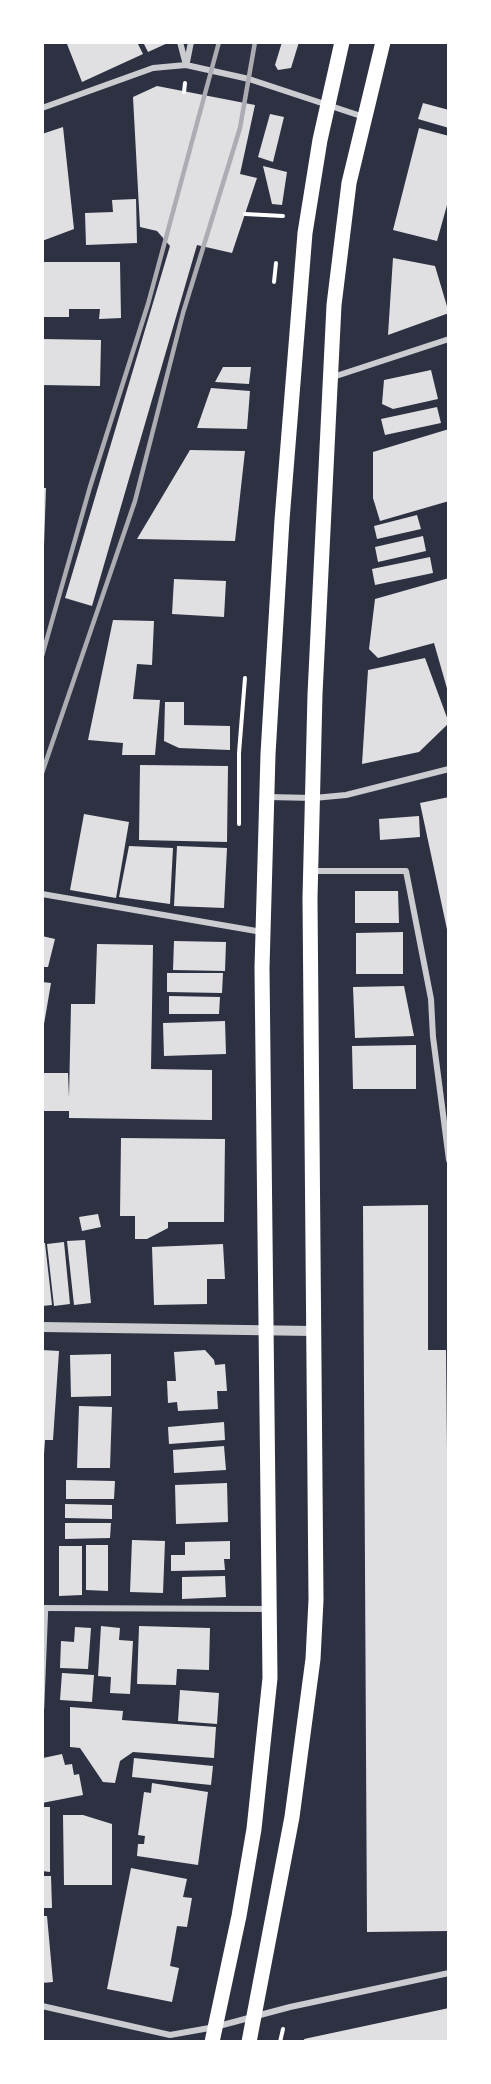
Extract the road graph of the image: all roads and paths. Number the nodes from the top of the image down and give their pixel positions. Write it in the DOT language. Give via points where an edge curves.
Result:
graph roads {
  1 [pos="180,42"];
  2 [pos="191,42"];
  3 [pos="342,42"];
  4 [pos="383,42"];
  5 [pos="186,65"];
  6 [pos="177,82"];
  7 [pos="196,86"];
  8 [pos="326,106"];
  9 [pos="42,108"];
  10 [pos="364,117"];
  11 [pos="287,205"];
  12 [pos="245,214"];
  13 [pos="285,216"];
  14 [pos="283,227"];
  15 [pos="276,259"];
  16 [pos="274,291"];
  17 [pos="449,339"];
  18 [pos="330,378"];
  19 [pos="246,671"];
  20 [pos="449,769"];
  21 [pos="267,796"];
  22 [pos="314,798"];
  23 [pos="239,825"];
  24 [pos="311,871"];
  25 [pos="42,894"];
  26 [pos="262,932"];
  27 [pos="449,1160"];
  28 [pos="42,1327"];
  29 [pos="266,1331"];
  30 [pos="313,1331"];
  31 [pos="44,1608"];
  32 [pos="270,1609"];
  33 [pos="42,1708"];
  34 [pos="449,1973"];
  35 [pos="42,2006"];
  36 [pos="255,2018"];
  37 [pos="283,2029"];
  38 [pos="213,2035"];
  39 [pos="249,2042"];
  40 [pos="279,2042"];
  1 -- 5 [label="street"];
  2 -- 5 [label="street"];
  3 -- 8 [label="main road"];
  4 -- 10 [label="main road"];
  5 -- 8 [label="street" via="249,79"];
  5 -- 9 [label="street" via="153,68"];
  6 -- 7 [label="path"];
  8 -- 10 [label="street"];
  8 -- 21 [label="main road" via="301,276 281,531"];
  10 -- 18 [label="main road" via="342,231"];
  11 -- 13 [label="path"];
  12 -- 13 [label="path"];
  13 -- 14 [label="path"];
  15 -- 16 [label="path"];
  17 -- 18 [label="street"];
  18 -- 22 [label="main road"];
  19 -- 23 [label="path" via="239,753"];
  20 -- 22 [label="street" via="346,795"];
  21 -- 22 [label="street"];
  21 -- 26 [label="main road"];
  22 -- 24 [label="main road"];
  24 -- 27 [label="street" via="406,871 431,999"];
  24 -- 30 [label="main road"];
  25 -- 26 [label="street"];
  26 -- 29 [label="main road"];
  28 -- 29 [label="street"];
  29 -- 30 [label="street"];
  29 -- 32 [label="main road"];
  30 -- 36 [label="main road" via="316,1600 312,1672 292,1817"];
  31 -- 32 [label="street"];
  31 -- 33 [label="lane"];
  32 -- 38 [label="main road" via="270,1678 255,1818"];
  34 -- 36 [label="street"];
  35 -- 38 [label="street" via="170,2035"];
  36 -- 38 [label="street"];
  36 -- 39 [label="main road"];
  37 -- 40 [label="path"];
}
